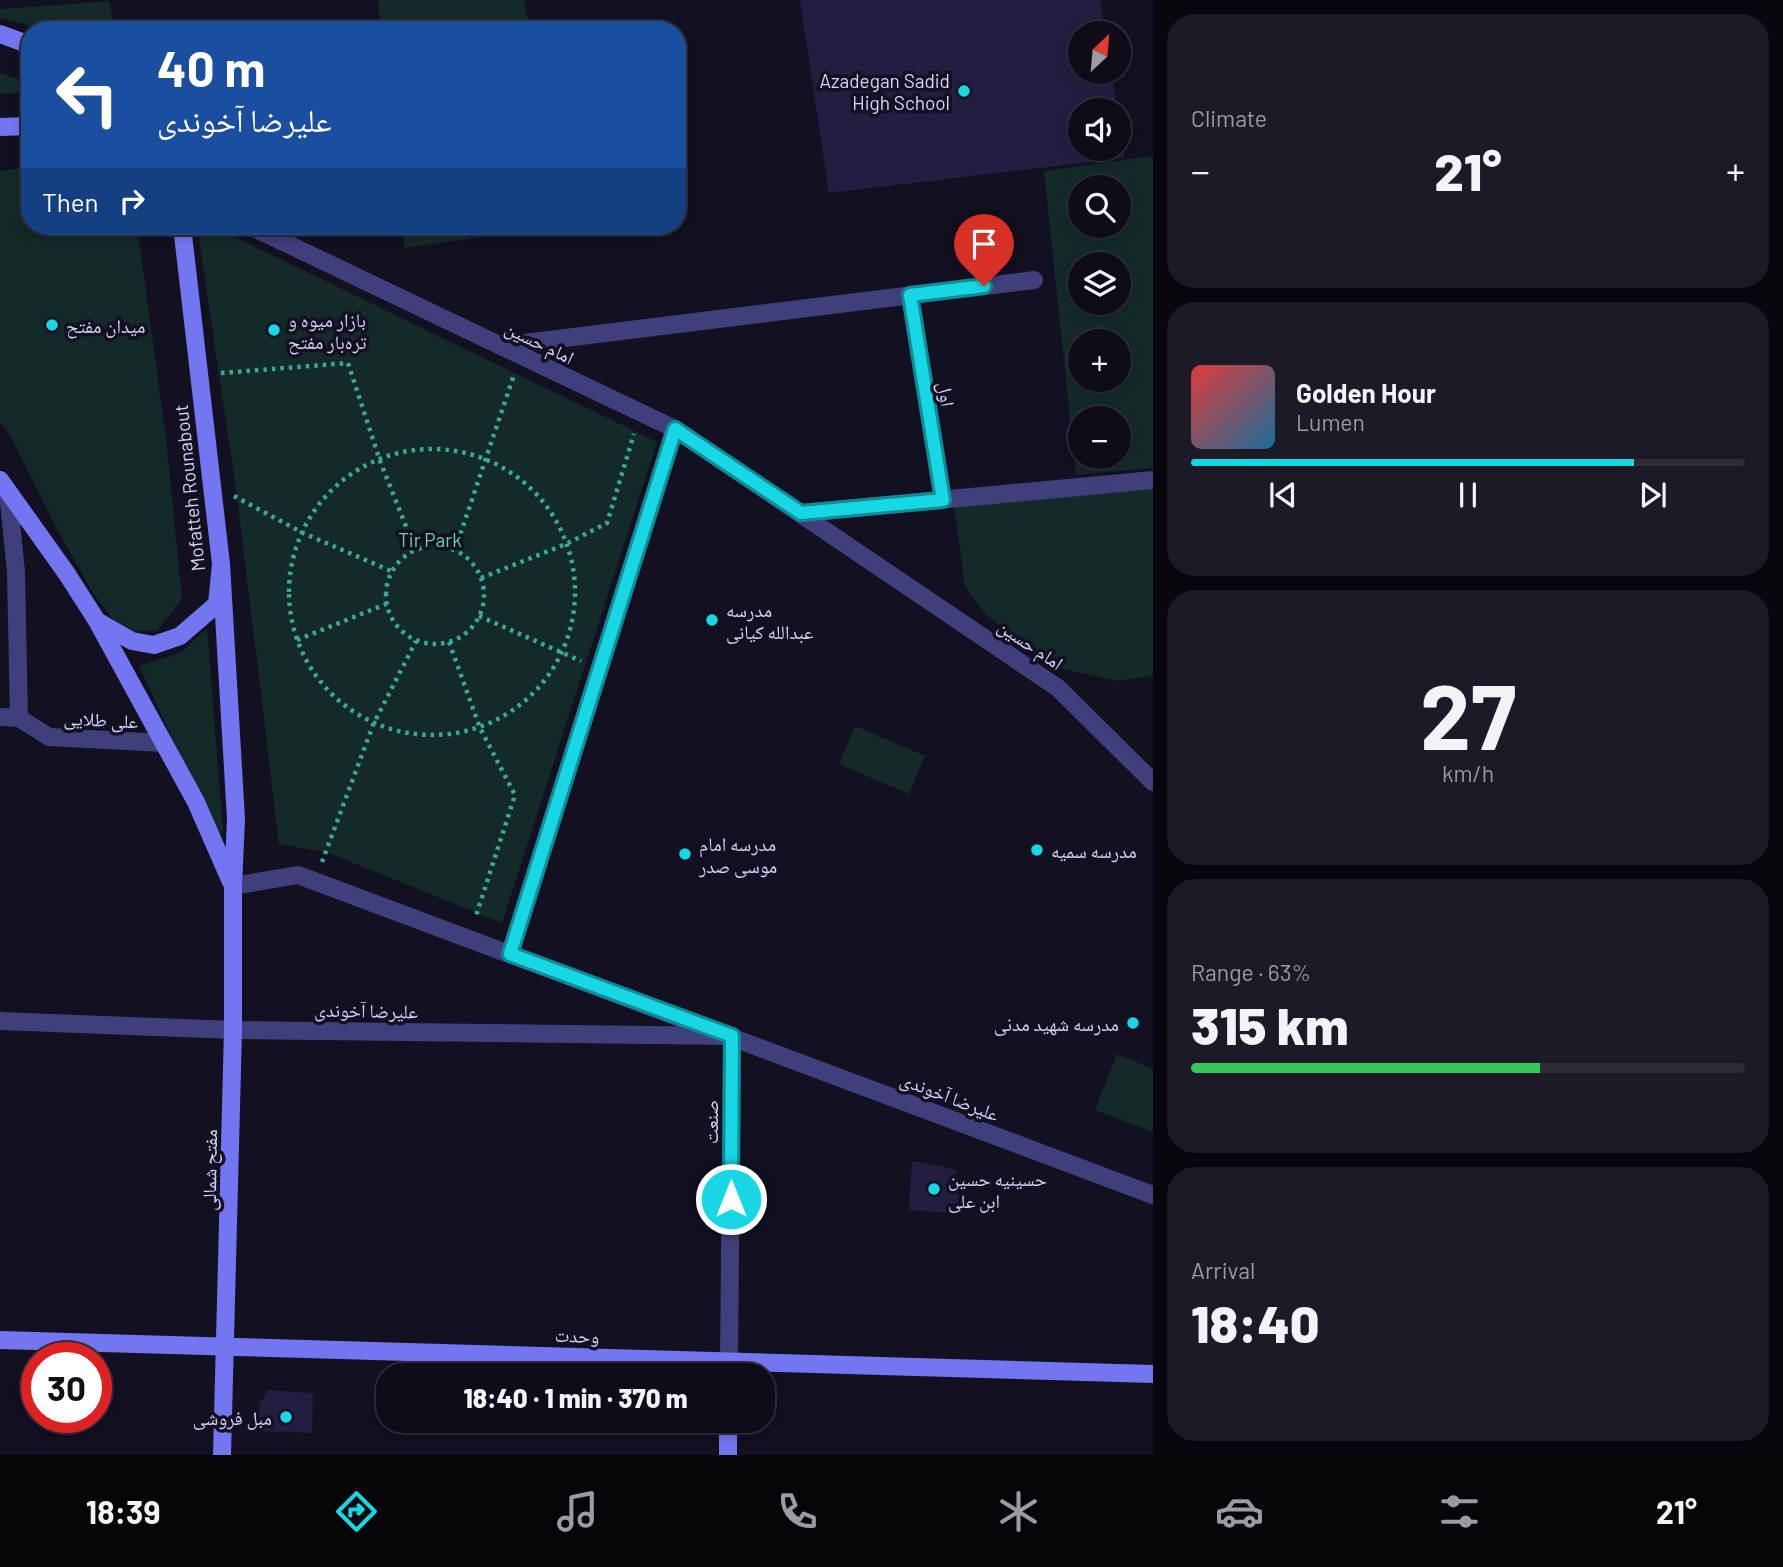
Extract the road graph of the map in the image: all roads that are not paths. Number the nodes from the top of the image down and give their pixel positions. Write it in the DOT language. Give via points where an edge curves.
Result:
graph roads {
  1 [pos="0,34"];
  2 [pos="21,42"];
  3 [pos="21,126"];
  4 [pos="0,127"];
  5 [pos="183,235"];
  6 [pos="269,235"];
  7 [pos="1034,281"];
  8 [pos="910,295"];
  9 [pos="501,346"];
  10 [pos="675,429"];
  11 [pos="1153,480"];
  12 [pos="4,486"];
  13 [pos="943,500"];
  14 [pos="801,513"];
  15 [pos="221,564"];
  16 [pos="97,621"];
  17 [pos="0,717"];
  18 [pos="19,718"];
  19 [pos="163,743"];
  20 [pos="1153,782"];
  21 [pos="233,886"];
  22 [pos="510,954"];
  23 [pos="0,1021"];
  24 [pos="233,1030"];
  25 [pos="732,1036"];
  26 [pos="1153,1195"];
  27 [pos="0,1340"];
  28 [pos="225,1345"];
  29 [pos="619,1363"];
  30 [pos="729,1363"];
  31 [pos="775,1369"];
  32 [pos="1153,1374"];
  33 [pos="728,1433"];
  34 [pos="222,1455"];
  35 [pos="728,1455"];
  1 -- 2 [label="street"];
  3 -- 4 [label="street"];
  5 -- 15 [label="street, Mofatteh Rounabout"];
  6 -- 9 [label="street, امام حسین"];
  7 -- 8 [label="street"];
  8 -- 9 [label="street"];
  8 -- 13 [label="street, اول"];
  9 -- 10 [label="street, امام حسین"];
  10 -- 14 [label="street, امام حسین"];
  10 -- 22 [label="street"];
  11 -- 13 [label="street"];
  12 -- 16 [label="street, Mofatteh Rounabout"];
  12 -- 18 [label="street" via="16,572"];
  13 -- 14 [label="street"];
  14 -- 20 [label="street, امام حسین" via="1058,688"];
  15 -- 16 [label="street, Mofatteh Rounabout" via="217,604 180,636 154,645 132,641"];
  15 -- 21 [label="street, مفتح شمالی" via="236,820"];
  16 -- 19 [label="street"];
  17 -- 18 [label="street, علی طلایی"];
  18 -- 19 [label="street, علی طلایی" via="49,737"];
  19 -- 21 [label="street" via="196,802"];
  21 -- 22 [label="street, علیرضا آخوندی" via="298,876"];
  21 -- 24 [label="street, مفتح شمالی"];
  22 -- 25 [label="street, علیرضا آخوندی"];
  23 -- 24 [label="street, علیرضا آخوندی"];
  24 -- 25 [label="street, علیرضا آخوندی"];
  24 -- 28 [label="street, مفتح شمالی"];
  25 -- 26 [label="street, علیرضا آخوندی"];
  25 -- 30 [label="street, صنعت"];
  27 -- 28 [label="street, وحدت"];
  28 -- 29 [label="street, وحدت"];
  28 -- 34 [label="street, مفتح شمالی"];
  31 -- 32 [label="street, وحدت"];
  33 -- 35 [label="street"];
}
